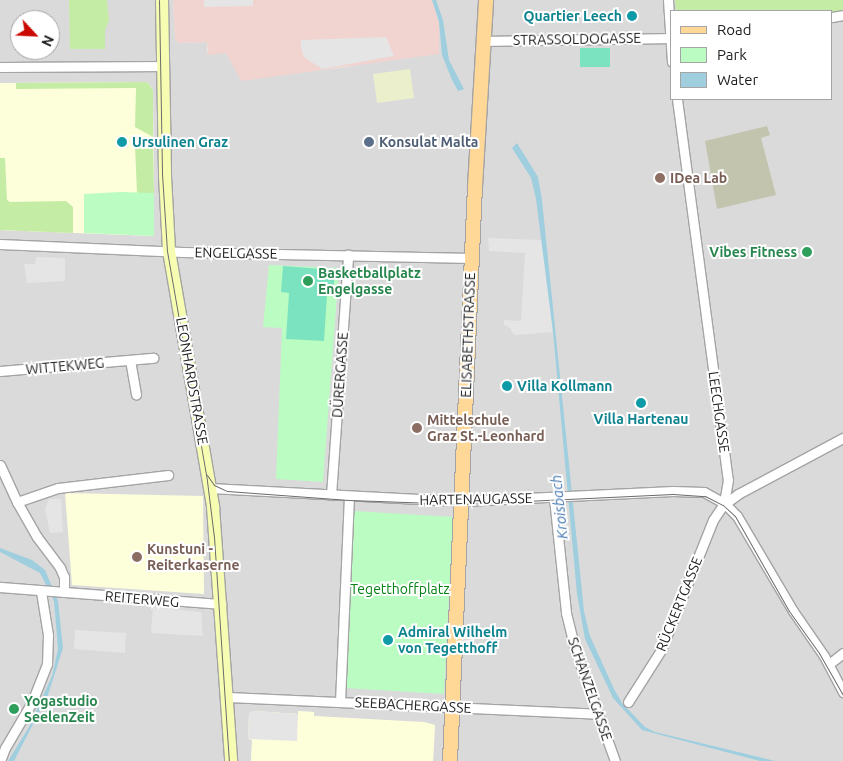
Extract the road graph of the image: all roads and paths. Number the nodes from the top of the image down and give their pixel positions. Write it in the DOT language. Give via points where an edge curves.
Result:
graph roads {
  1 [pos="162,0"];
  2 [pos="486,0"];
  3 [pos="668,0"];
  4 [pos="670,38"];
  5 [pos="484,40"];
  6 [pos="164,66"];
  7 [pos="0,67"];
  8 [pos="676,100"];
  9 [pos="0,244"];
  10 [pos="170,251"];
  11 [pos="348,255"];
  12 [pos="472,258"];
  13 [pos="153,358"];
  14 [pos="130,360"];
  15 [pos="0,371"];
  16 [pos="136,394"];
  17 [pos="843,438"];
  18 [pos="0,465"];
  19 [pos="168,475"];
  20 [pos="210,488"];
  21 [pos="331,495"];
  22 [pos="349,497"];
  23 [pos="554,498"];
  24 [pos="462,501"];
  25 [pos="17,502"];
  26 [pos="724,503"];
  27 [pos="0,587"];
  28 [pos="43,592"];
  29 [pos="61,592"];
  30 [pos="221,604"];
  31 [pos="843,653"];
  32 [pos="829,664"];
  33 [pos="843,692"];
  34 [pos="227,697"];
  35 [pos="340,702"];
  36 [pos="628,702"];
  37 [pos="454,707"];
  38 [pos="599,714"];
  39 [pos="0,761"];
  40 [pos="231,761"];
  41 [pos="450,761"];
  42 [pos="615,761"];
  1 -- 6 [label="main road, LEONHARDSTRASSE"];
  2 -- 5 [label="main road, ELISABETHSTRASSE"];
  3 -- 4 [label="street"];
  4 -- 5 [label="street, STRASSOLDOGASSE"];
  5 -- 12 [label="main road, ELISABETHSTRASSE"];
  6 -- 7 [label="street"];
  6 -- 10 [label="main road, LEONHARDSTRASSE" via="165,186"];
  8 -- 26 [label="street, LEECHGASSE" via="728,480"];
  9 -- 10 [label="street, ENGELGASSE"];
  10 -- 11 [label="street, ENGELGASSE"];
  10 -- 20 [label="main road, LEONHARDSTRASSE"];
  11 -- 12 [label="street, ENGELGASSE"];
  11 -- 21 [label="street, DÜRERGASSE"];
  12 -- 24 [label="main road, ELISABETHSTRASSE"];
  13 -- 14 [label="street, WITTEKWEG"];
  14 -- 15 [label="street, WITTEKWEG"];
  14 -- 16 [label="street"];
  17 -- 26 [label="street"];
  18 -- 25 [label="street"];
  19 -- 25 [label="street" via="58,488"];
  20 -- 21 [label="street, HARTENAUGASSE"];
  20 -- 30 [label="main road, LEONHARDSTRASSE"];
  21 -- 22 [label="street, HARTENAUGASSE"];
  22 -- 24 [label="street, HARTENAUGASSE"];
  22 -- 35 [label="street"];
  23 -- 24 [label="street, HARTENAUGASSE"];
  23 -- 26 [label="street, HARTENAUGASSE" via="691,491 704,492"];
  23 -- 38 [label="street, SCHANZELGASSE" via="566,613 574,650"];
  24 -- 37 [label="main road, ELISABETHSTRASSE"];
  25 -- 29 [label="street" via="60,568 64,577"];
  26 -- 32 [label="street" via="737,516 792,611"];
  26 -- 36 [label="street, RÜCKERTGASSE" via="713,520 661,650"];
  27 -- 28 [label="street, REITERWEG"];
  28 -- 29 [label="street, REITERWEG"];
  28 -- 39 [label="street" via="48,635 47,664 32,702"];
  29 -- 30 [label="street, REITERWEG"];
  30 -- 34 [label="main road, LEONHARDSTRASSE"];
  31 -- 32 [label="street"];
  32 -- 33 [label="street"];
  34 -- 35 [label="street, SEEBACHERGASSE"];
  34 -- 40 [label="main road, LEONHARDSTRASSE"];
  35 -- 37 [label="street, SEEBACHERGASSE"];
  37 -- 38 [label="street, SEEBACHERGASSE"];
  37 -- 41 [label="main road, ELISABETHSTRASSE"];
  38 -- 42 [label="street, SCHANZELGASSE"];
}
